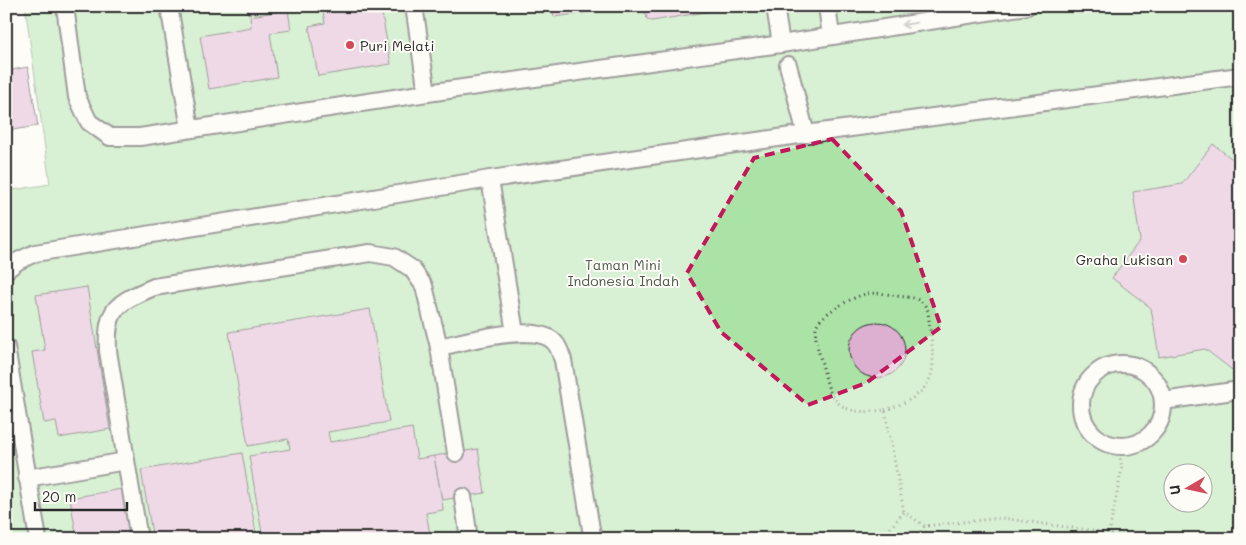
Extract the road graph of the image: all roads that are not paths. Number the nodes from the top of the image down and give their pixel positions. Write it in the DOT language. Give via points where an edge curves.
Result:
graph roads {
  1 [pos="65,6"];
  2 [pos="169,6"];
  3 [pos="414,6"];
  4 [pos="775,6"];
  5 [pos="826,6"];
  6 [pos="1026,6"];
  7 [pos="831,36"];
  8 [pos="780,44"];
  9 [pos="788,65"];
  10 [pos="1240,76"];
  11 [pos="427,92"];
  12 [pos="190,130"];
  13 [pos="806,134"];
  14 [pos="490,179"];
  15 [pos="6,270"];
  16 [pos="515,333"];
  17 [pos="6,347"];
  18 [pos="439,347"];
  19 [pos="1240,390"];
  20 [pos="1163,402"];
  21 [pos="456,452"];
  22 [pos="126,461"];
  23 [pos="27,478"];
  24 [pos="463,497"];
  25 [pos="38,539"];
  26 [pos="139,539"];
  27 [pos="469,539"];
  28 [pos="590,539"];
  1 -- 12 [label="lane" via="77,98 89,122 110,137 140,137"];
  2 -- 12 [label="lane"];
  3 -- 11 [label="lane"];
  4 -- 8 [label="lane"];
  5 -- 7 [label="lane"];
  6 -- 7 [label="lane, one-way"];
  7 -- 8 [label="lane"];
  8 -- 11 [label="lane"];
  9 -- 13 [label="lane"];
  10 -- 13 [label="lane"];
  11 -- 12 [label="lane"];
  13 -- 14 [label="lane"];
  14 -- 15 [label="lane" via="35,253"];
  14 -- 16 [label="lane"];
  16 -- 18 [label="lane"];
  16 -- 28 [label="lane" via="542,334 555,342 563,360"];
  17 -- 23 [label="lane"];
  18 -- 21 [label="lane"];
  18 -- 22 [label="lane" via="424,286 412,270 394,257 370,253 154,287 128,298 113,313 107,330"];
  19 -- 20 [label="lane"];
  20 -- 20 [label="lane" via="1159,388 1139,367 1111,365 1098,371 1088,382 1082,394 1081,409 1084,423 1104,443 1133,445 1156,429"];
  22 -- 23 [label="lane"];
  22 -- 26 [label="lane"];
  23 -- 25 [label="lane"];
  24 -- 27 [label="lane"];
}
